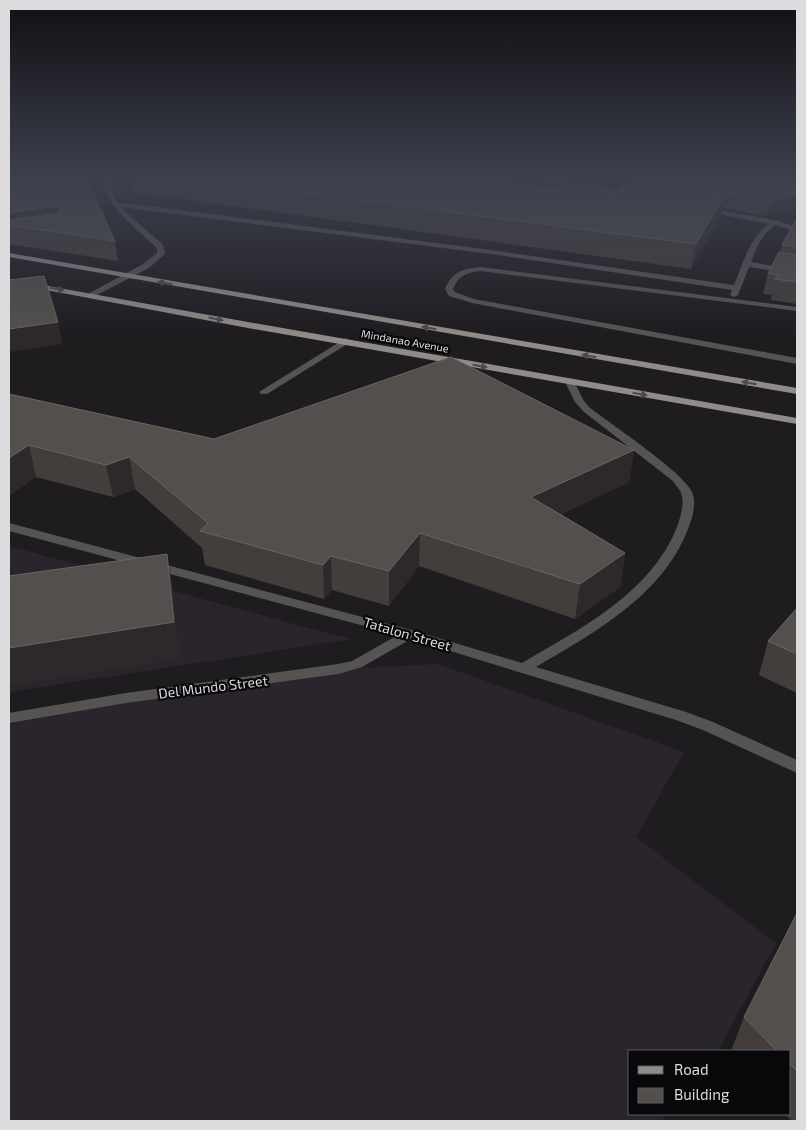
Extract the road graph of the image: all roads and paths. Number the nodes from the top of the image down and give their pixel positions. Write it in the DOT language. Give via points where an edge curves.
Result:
graph roads {
  1 [pos="140,230"];
  2 [pos="327,230"];
  3 [pos="765,230"];
  4 [pos="9,255"];
  5 [pos="747,264"];
  6 [pos="797,272"];
  7 [pos="126,276"];
  8 [pos="9,281"];
  9 [pos="736,288"];
  10 [pos="91,296"];
  11 [pos="731,301"];
  12 [pos="797,309"];
  13 [pos="346,342"];
  14 [pos="797,361"];
  15 [pos="570,382"];
  16 [pos="797,391"];
  17 [pos="264,392"];
  18 [pos="797,421"];
  19 [pos="9,527"];
  20 [pos="410,634"];
  21 [pos="524,668"];
  22 [pos="9,718"];
  23 [pos="797,766"];
  1 -- 7 [label="street" via="160,247 161,254"];
  2 -- 9 [label="street"];
  3 -- 5 [label="street" via="756,241"];
  4 -- 7 [label="main road, Mindanao Avenue"];
  5 -- 6 [label="street"];
  5 -- 9 [label="street"];
  7 -- 10 [label="street"];
  16 -- 7 [label="main road, Mindanao Avenue, one-way"];
  8 -- 10 [label="main road, Mindanao Avenue, one-way"];
  9 -- 11 [label="street"];
  10 -- 13 [label="main road, Mindanao Avenue, one-way"];
  11 -- 12 [label="street"];
  11 -- 14 [label="street" via="481,269 458,274 449,289 452,294 472,301"];
  13 -- 15 [label="main road, Mindanao Avenue, one-way"];
  13 -- 17 [label="street"];
  15 -- 18 [label="main road, Mindanao Avenue, one-way"];
  15 -- 21 [label="street" via="587,410 677,479 687,493 687,511 682,535 670,556 647,583 608,615"];
  19 -- 20 [label="street, Tatalon Street"];
  20 -- 21 [label="street, Tatalon Street"];
  20 -- 22 [label="street, Del Mundo Street" via="357,664 338,669 126,698"];
  21 -- 23 [label="street, Tatalon Street" via="708,726"];
}
